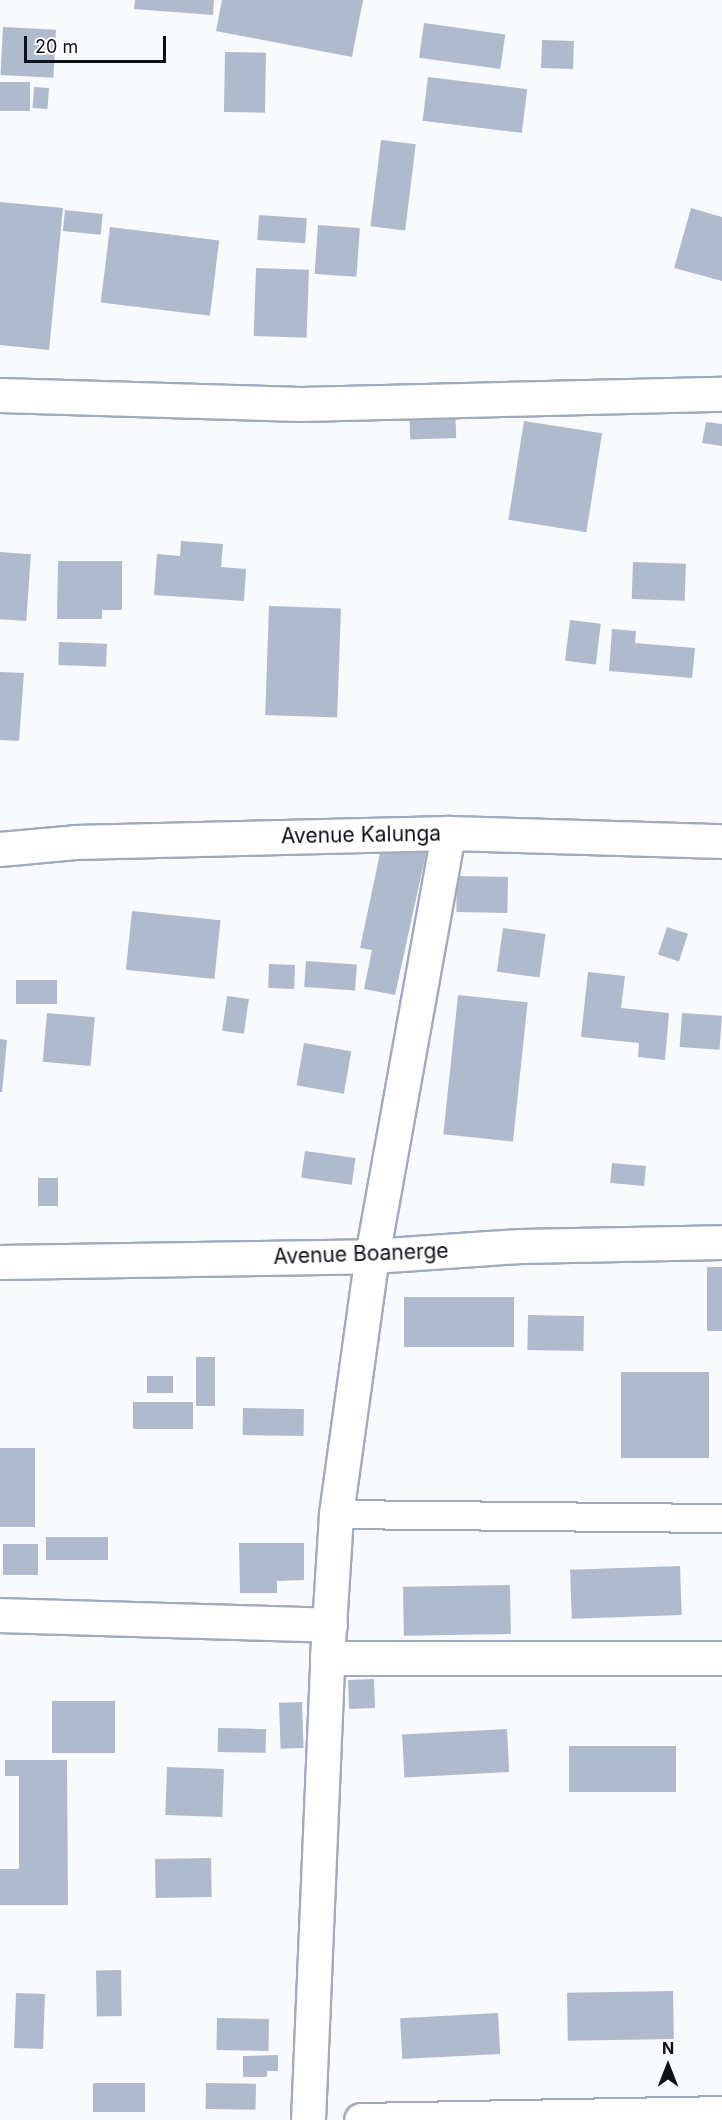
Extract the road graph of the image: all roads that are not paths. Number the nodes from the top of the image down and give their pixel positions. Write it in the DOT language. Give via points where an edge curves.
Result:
graph roads {
  1 [pos="722,394"];
  2 [pos="0,395"];
  3 [pos="448,833"];
  4 [pos="722,841"];
  5 [pos="0,849"];
  6 [pos="722,1242"];
  7 [pos="372,1256"];
  8 [pos="0,1262"];
  9 [pos="336,1514"];
  10 [pos="722,1518"];
  11 [pos="0,1615"];
  12 [pos="330,1625"];
  13 [pos="327,1658"];
  14 [pos="722,1658"];
  15 [pos="722,2113"];
  16 [pos="308,2120"];
  17 [pos="361,2120"];
  1 -- 2 [label="street" via="301,404"];
  3 -- 4 [label="street, Avenue Kalunga"];
  3 -- 5 [label="street, Avenue Kalunga" via="75,842"];
  3 -- 7 [label="street"];
  6 -- 7 [label="street, Avenue Boanerge" via="520,1246"];
  7 -- 8 [label="street, Avenue Boanerge"];
  7 -- 9 [label="street"];
  9 -- 10 [label="lane"];
  9 -- 12 [label="street"];
  11 -- 12 [label="street"];
  12 -- 13 [label="street"];
  13 -- 14 [label="street"];
  13 -- 16 [label="street"];
  15 -- 17 [label="street"];
}
